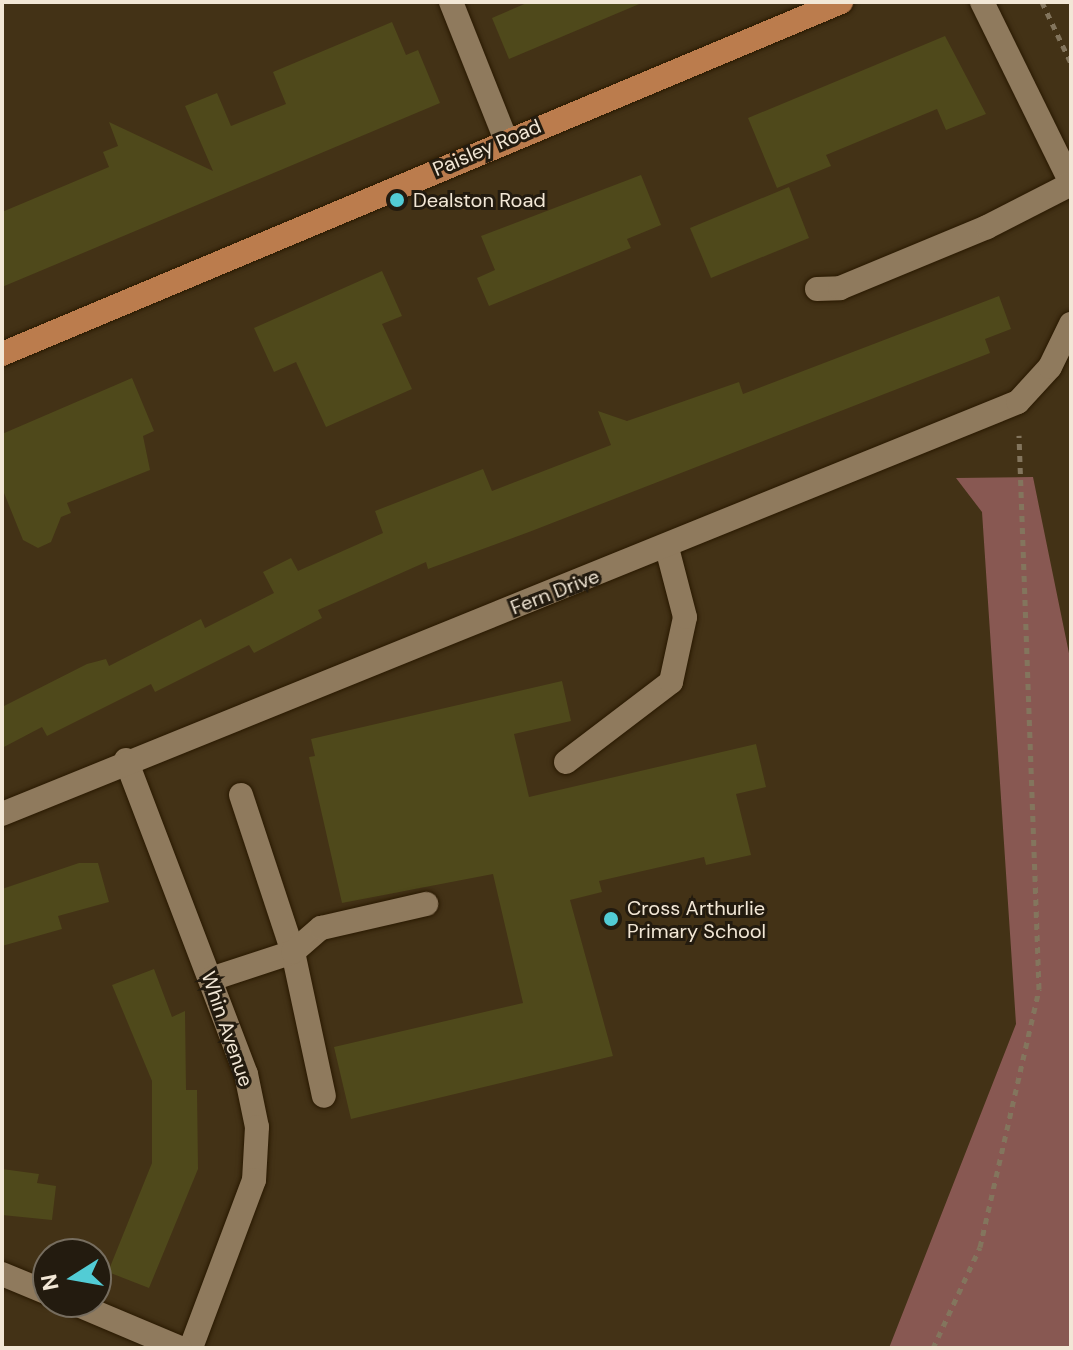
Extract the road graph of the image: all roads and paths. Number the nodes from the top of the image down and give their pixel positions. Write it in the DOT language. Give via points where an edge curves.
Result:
graph roads {
  1 [pos="451,2"];
  2 [pos="841,2"];
  3 [pos="982,2"];
  4 [pos="1042,2"];
  5 [pos="1071,63"];
  6 [pos="506,140"];
  7 [pos="1071,184"];
  8 [pos="817,289"];
  9 [pos="1071,324"];
  10 [pos="2,354"];
  11 [pos="1018,402"];
  12 [pos="667,548"];
  13 [pos="126,760"];
  14 [pos="566,762"];
  15 [pos="241,795"];
  16 [pos="2,814"];
  17 [pos="426,904"];
  18 [pos="293,952"];
  19 [pos="211,979"];
  20 [pos="324,1096"];
  21 [pos="2,1274"];
  22 [pos="32,1286"];
  23 [pos="109,1318"];
  24 [pos="180,1348"];
  25 [pos="191,1348"];
  26 [pos="933,1348"];
  1 -- 6 [label="street"];
  2 -- 6 [label="main road, Paisley Road"];
  3 -- 7 [label="street"];
  4 -- 5 [label="path"];
  6 -- 10 [label="main road, Paisley Road"];
  7 -- 8 [label="street" via="987,227 840,288"];
  9 -- 11 [label="street, Fern Drive" via="1050,367"];
  11 -- 12 [label="street, Fern Drive"];
  11 -- 26 [label="path" via="1039,989 980,1247"];
  12 -- 13 [label="street, Fern Drive"];
  12 -- 14 [label="street" via="685,617 671,682"];
  13 -- 16 [label="street, Fern Drive"];
  13 -- 19 [label="street, Whin Avenue"];
  15 -- 18 [label="street"];
  17 -- 18 [label="street" via="321,928"];
  18 -- 19 [label="street"];
  18 -- 20 [label="street"];
  19 -- 25 [label="street, Whin Avenue" via="246,1074 257,1127 254,1180"];
  21 -- 22 [label="street"];
  23 -- 24 [label="street"];
}
